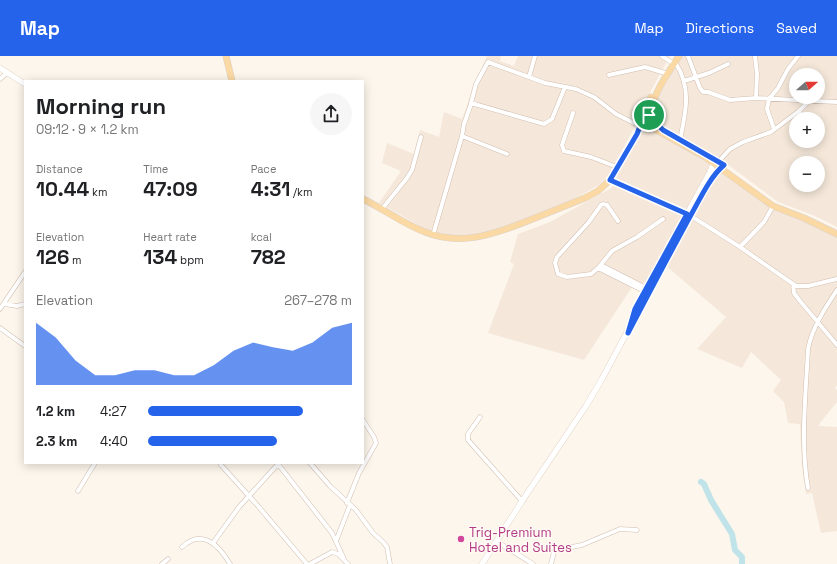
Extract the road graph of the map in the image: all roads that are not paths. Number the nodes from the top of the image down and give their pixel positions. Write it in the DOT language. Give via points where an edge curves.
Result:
graph roads {
  1 [pos="226,56"];
  2 [pos="535,56"];
  3 [pos="662,56"];
  4 [pos="688,56"];
  5 [pos="754,56"];
  6 [pos="798,56"];
  7 [pos="675,59"];
  8 [pos="728,64"];
  9 [pos="0,68"];
  10 [pos="7,73"];
  11 [pos="665,73"];
  12 [pos="609,75"];
  13 [pos="529,77"];
  14 [pos="696,77"];
  15 [pos="0,79"];
  16 [pos="232,80"];
  17 [pos="684,81"];
  18 [pos="24,83"];
  19 [pos="565,87"];
  20 [pos="756,98"];
  21 [pos="768,98"];
  22 [pos="789,100"];
  23 [pos="825,102"];
  24 [pos="837,102"];
  25 [pos="471,103"];
  26 [pos="806,104"];
  27 [pos="799,111"];
  28 [pos="573,113"];
  29 [pos="653,118"];
  30 [pos="642,121"];
  31 [pos="648,126"];
  32 [pos="774,129"];
  33 [pos="637,134"];
  34 [pos="462,136"];
  35 [pos="421,137"];
  36 [pos="680,140"];
  37 [pos="507,154"];
  38 [pos="719,163"];
  39 [pos="617,167"];
  40 [pos="610,180"];
  41 [pos="364,200"];
  42 [pos="773,206"];
  43 [pos="382,209"];
  44 [pos="689,215"];
  45 [pos="663,219"];
  46 [pos="618,221"];
  47 [pos="837,230"];
  48 [pos="837,234"];
  49 [pos="433,235"];
  50 [pos="740,247"];
  51 [pos="599,267"];
  52 [pos="24,274"];
  53 [pos="837,279"];
  54 [pos="793,284"];
  55 [pos="645,290"];
  56 [pos="837,290"];
  57 [pos="4,304"];
  58 [pos="24,304"];
  59 [pos="0,309"];
  60 [pos="818,322"];
  61 [pos="0,328"];
  62 [pos="628,333"];
  63 [pos="24,345"];
  64 [pos="837,345"];
  65 [pos="480,417"];
  66 [pos="364,421"];
  67 [pos="94,464"];
  68 [pos="311,464"];
  69 [pos="221,465"];
  70 [pos="808,488"];
  71 [pos="78,491"];
  72 [pos="248,496"];
  73 [pos="522,501"];
  74 [pos="349,504"];
  75 [pos="637,530"];
  76 [pos="336,541"];
  77 [pos="496,541"];
  78 [pos="213,543"];
  79 [pos="182,547"];
  80 [pos="168,559"];
  81 [pos="346,562"];
  82 [pos="162,564"];
  83 [pos="230,564"];
  84 [pos="307,564"];
  85 [pos="310,564"];
  86 [pos="390,564"];
  87 [pos="482,564"];
  88 [pos="533,564"];
  89 [pos="551,564"];
  1 -- 16 [label="main road"];
  2 -- 13 [label="street"];
  3 -- 7 [label="street"];
  4 -- 14 [label="street"];
  5 -- 20 [label="street" via="757,74"];
  6 -- 21 [label="street" via="778,88"];
  7 -- 11 [label="main road"];
  7 -- 17 [label="street"];
  7 -- 29 [label="main road" via="655,96 651,109"];
  8 -- 14 [label="street" via="714,72"];
  9 -- 10 [label="main road"];
  10 -- 15 [label="street"];
  10 -- 18 [label="main road"];
  11 -- 12 [label="street" via="646,67"];
  11 -- 30 [label="main road"];
  13 -- 19 [label="street"];
  13 -- 25 [label="street" via="488,62 476,84"];
  14 -- 17 [label="street"];
  14 -- 20 [label="street" via="703,92 730,100"];
  17 -- 36 [label="street" via="687,98"];
  19 -- 25 [label="street" via="552,119 544,124"];
  19 -- 30 [label="street" via="594,97 616,114"];
  20 -- 21 [label="street"];
  21 -- 22 [label="street"];
  21 -- 32 [label="street" via="767,109"];
  23 -- 24 [label="street"];
  25 -- 34 [label="street"];
  26 -- 27 [label="street"];
  27 -- 32 [label="street"];
  28 -- 39 [label="street" via="562,145 564,151 591,157"];
  29 -- 30 [label="main road" via="649,115"];
  29 -- 31 [label="main road"];
  29 -- 36 [label="main road" via="663,130"];
  30 -- 31 [label="main road"];
  30 -- 33 [label="main road"];
  31 -- 33 [label="main road"];
  31 -- 38 [label="main road"];
  32 -- 38 [label="street" via="730,149"];
  33 -- 39 [label="main road"];
  34 -- 37 [label="street"];
  34 -- 49 [label="street"];
  35 -- 43 [label="street" via="412,170"];
  36 -- 38 [label="main road"];
  38 -- 42 [label="main road"];
  38 -- 44 [label="main road"];
  38 -- 47 [label="main road" via="777,204"];
  39 -- 40 [label="main road"];
  40 -- 44 [label="street"];
  40 -- 49 [label="main road" via="585,198 494,234 467,239"];
  41 -- 43 [label="main road"];
  42 -- 48 [label="main road"];
  42 -- 50 [label="street" via="764,222"];
  43 -- 49 [label="main road"];
  44 -- 50 [label="street"];
  44 -- 55 [label="main road"];
  44 -- 62 [label="main road"];
  45 -- 51 [label="street" via="612,251"];
  46 -- 51 [label="street" via="607,205 601,206 557,257 555,263 558,274 567,277 591,274"];
  50 -- 54 [label="street"];
  51 -- 55 [label="street"];
  52 -- 57 [label="street"];
  53 -- 54 [label="street" via="800,287"];
  54 -- 60 [label="street" via="794,293"];
  55 -- 62 [label="main road" via="635,309"];
  56 -- 60 [label="street"];
  57 -- 58 [label="street"];
  57 -- 59 [label="street"];
  60 -- 64 [label="street"];
  60 -- 70 [label="street" via="808,349 805,430 805,472"];
  61 -- 63 [label="street"];
  62 -- 73 [label="main road" via="586,406"];
  65 -- 73 [label="street" via="468,434 468,440"];
  66 -- 74 [label="street" via="376,443 359,473"];
  67 -- 71 [label="street"];
  68 -- 74 [label="street"];
  69 -- 72 [label="street"];
  72 -- 76 [label="street" via="278,464 330,529"];
  72 -- 78 [label="street"];
  72 -- 84 [label="street"];
  73 -- 77 [label="main road"];
  74 -- 76 [label="street"];
  74 -- 86 [label="street" via="387,547"];
  75 -- 89 [label="street" via="620,529 582,545 557,550"];
  76 -- 81 [label="street"];
  77 -- 87 [label="main road"];
  77 -- 88 [label="street"];
  78 -- 79 [label="street" via="194,538"];
  78 -- 83 [label="street"];
  80 -- 82 [label="street"];
  81 -- 85 [label="street" via="332,552"];
}
